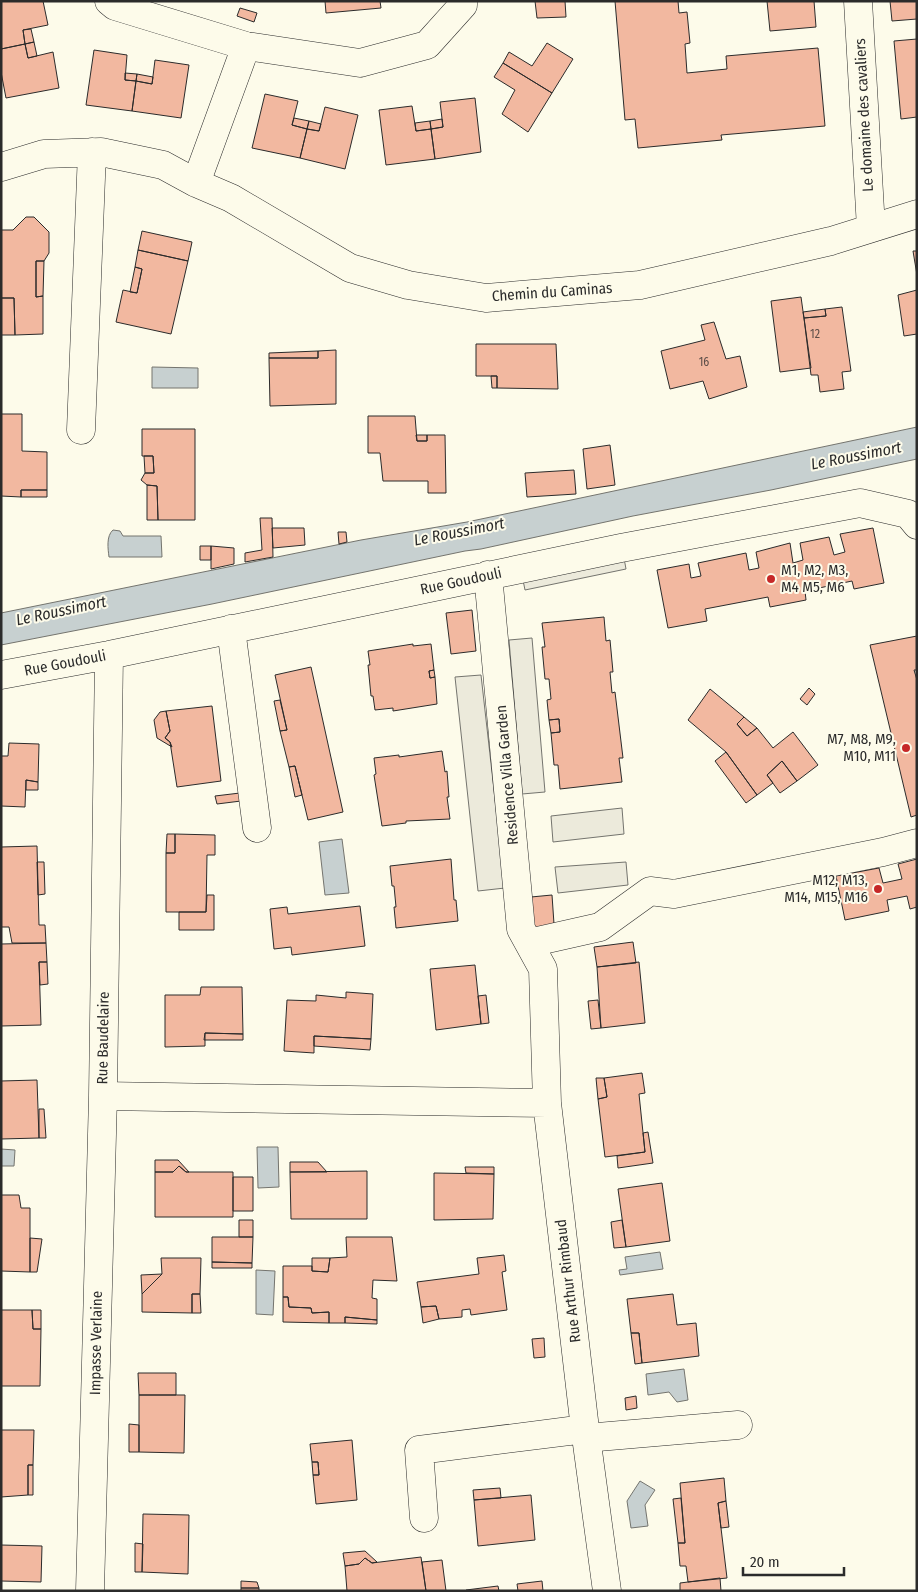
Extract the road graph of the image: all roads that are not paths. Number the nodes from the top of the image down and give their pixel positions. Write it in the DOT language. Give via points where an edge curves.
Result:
graph roads {
  1 [pos="109,1"];
  2 [pos="463,1"];
  3 [pos="858,1"];
  4 [pos="246,46"];
  5 [pos="92,152"];
  6 [pos="1,167"];
  7 [pos="196,183"];
  8 [pos="917,214"];
  9 [pos="871,228"];
  10 [pos="81,430"];
  11 [pos="917,525"];
  12 [pos="488,575"];
  13 [pos="231,629"];
  14 [pos="109,654"];
  15 [pos="1,675"];
  16 [pos="256,828"];
  17 [pos="917,843"];
  18 [pos="529,943"];
  19 [pos="543,969"];
  20 [pos="103,1096"];
  21 [pos="547,1102"];
  22 [pos="738,1425"];
  23 [pos="586,1434"];
  24 [pos="424,1518"];
  25 [pos="90,1591"];
  26 [pos="607,1591"];
  1 -- 4 [label="street" via="115,6"];
  2 -- 4 [label="street" via="463,5 427,45 360,63"];
  3 -- 9 [label="street, Le domaine des cavaliers"];
  4 -- 7 [label="street"];
  5 -- 6 [label="street, Chemin du Caminas" via="44,154"];
  5 -- 7 [label="street, Chemin du Caminas" via="163,165"];
  5 -- 10 [label="street"];
  7 -- 9 [label="street, Chemin du Caminas" via="231,198 350,268 408,285 486,298 640,285"];
  8 -- 9 [label="street, Chemin du Caminas"];
  11 -- 12 [label="street, Rue Goudouli" via="908,514 860,503"];
  12 -- 13 [label="street, Rue Goudouli"];
  12 -- 18 [label="street, Residence Villa Garden" via="521,929"];
  13 -- 14 [label="street, Rue Goudouli"];
  13 -- 16 [label="street"];
  14 -- 15 [label="street, Rue Goudouli"];
  14 -- 20 [label="street, Rue Baudelaire"];
  17 -- 18 [label="street" via="674,894 650,891 600,927"];
  18 -- 19 [label="street, Residence Villa Garden"];
  19 -- 21 [label="street, Rue Arthur Rimbaud"];
  20 -- 21 [label="street, Rue Baudelaire"];
  20 -- 25 [label="street, Impasse Verlaine"];
  21 -- 23 [label="street, Rue Arthur Rimbaud"];
  22 -- 23 [label="street"];
  23 -- 24 [label="street" via="419,1450"];
  23 -- 26 [label="street, Rue Arthur Rimbaud"];
}
